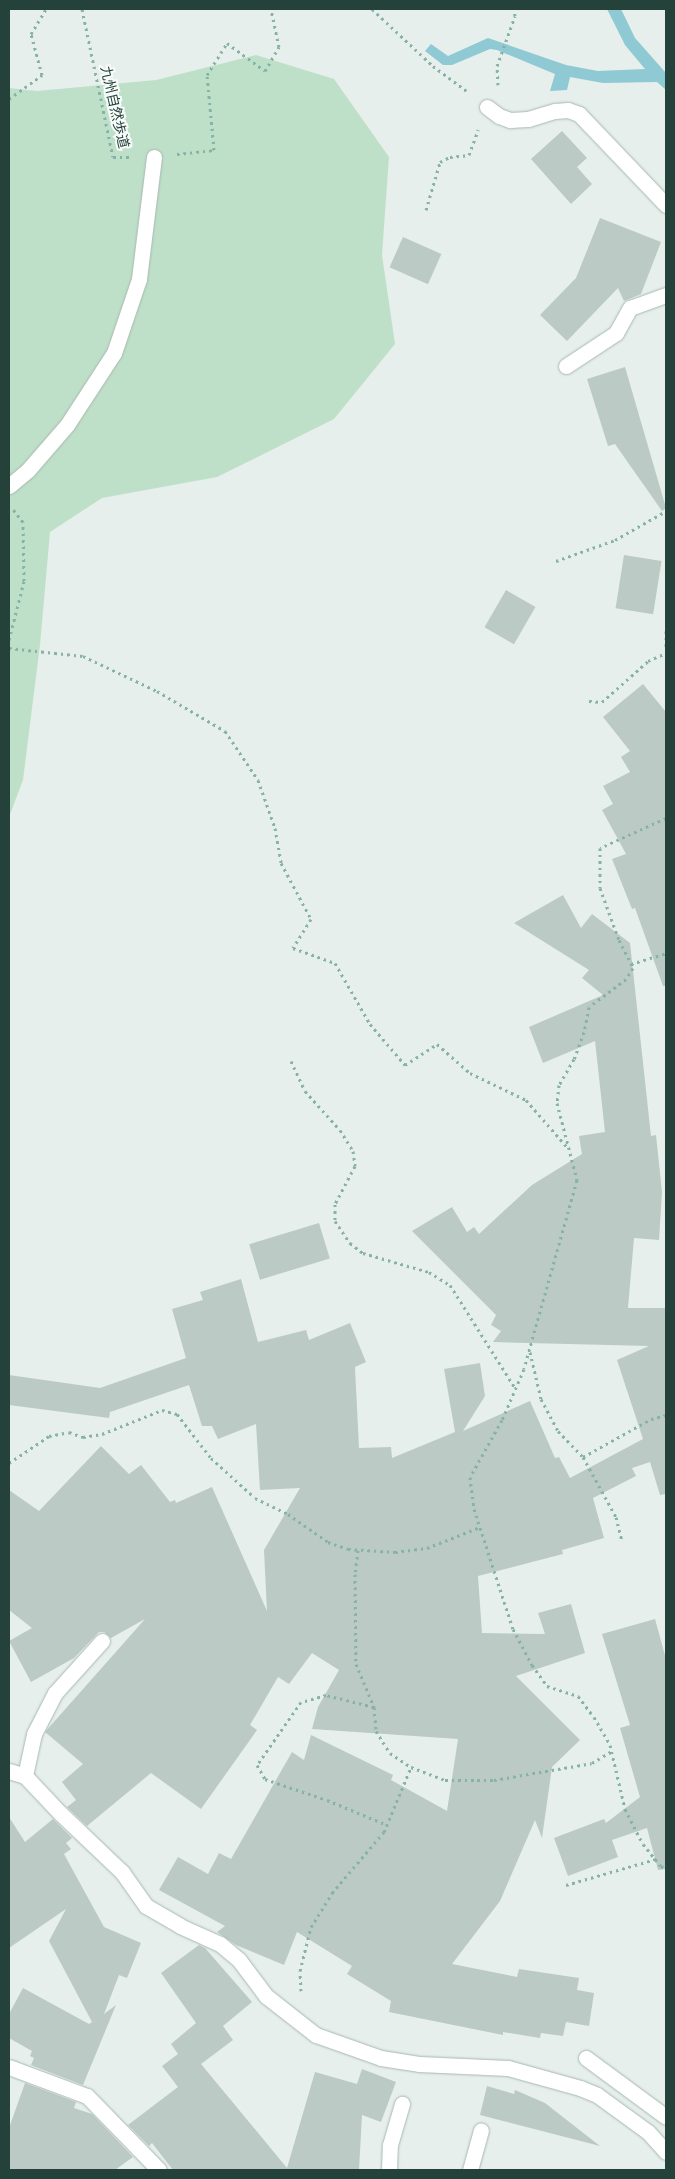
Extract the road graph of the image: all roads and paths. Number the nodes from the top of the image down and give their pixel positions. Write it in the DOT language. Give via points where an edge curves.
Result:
graph roads {
  1 [pos="46,9"];
  2 [pos="82,9"];
  3 [pos="271,9"];
  4 [pos="372,9"];
  5 [pos="514,9"];
  6 [pos="9,100"];
  7 [pos="493,112"];
  8 [pos="154,157"];
  9 [pos="666,205"];
  10 [pos="426,210"];
  11 [pos="666,295"];
  12 [pos="566,366"];
  13 [pos="9,486"];
  14 [pos="9,504"];
  15 [pos="666,511"];
  16 [pos="556,561"];
  17 [pos="666,631"];
  18 [pos="9,640"];
  19 [pos="9,648"];
  20 [pos="666,651"];
  21 [pos="589,700"];
  22 [pos="666,818"];
  23 [pos="666,953"];
  24 [pos="631,964"];
  25 [pos="291,1061"];
  26 [pos="569,1148"];
  27 [pos="530,1352"];
  28 [pos="515,1388"];
  29 [pos="666,1415"];
  30 [pos="583,1457"];
  31 [pos="9,1463"];
  32 [pos="480,1527"];
  33 [pos="622,1541"];
  34 [pos="358,1550"];
  35 [pos="102,1641"];
  36 [pos="374,1707"];
  37 [pos="612,1750"];
  38 [pos="411,1767"];
  39 [pos="9,1771"];
  40 [pos="25,1776"];
  41 [pos="387,1825"];
  42 [pos="656,1859"];
  43 [pos="666,1869"];
  44 [pos="566,1885"];
  45 [pos="301,2024"];
  46 [pos="586,2058"];
  47 [pos="9,2066"];
  48 [pos="402,2104"];
  49 [pos="666,2117"];
  50 [pos="481,2130"];
  51 [pos="666,2152"];
  52 [pos="159,2170"];
  53 [pos="389,2170"];
  54 [pos="470,2170"];
  1 -- 6 [label="path" via="31,34 42,75"];
  2 -- 8 [label="path, 九州自然歩道" via="112,157"];
  3 -- 8 [label="path, 九州自然歩道" via="279,47 265,71 227,43 207,75 214,150"];
  4 -- 7 [label="path" via="433,66"];
  5 -- 7 [label="path" via="515,16 498,66"];
  7 -- 9 [label="street" via="510,120 528,119 555,111 568,110 579,114"];
  7 -- 10 [label="path" via="469,155 450,157 440,162"];
  8 -- 13 [label="street" via="139,279 114,353 67,425 28,470"];
  11 -- 12 [label="street" via="630,308 616,334"];
  14 -- 18 [label="path" via="23,522 24,581"];
  15 -- 16 [label="path" via="615,540"];
  17 -- 20 [label="path"];
  19 -- 26 [label="path" via="83,656 157,691 225,731 258,780 275,828 281,863 311,919 293,948 335,963 370,1024 405,1066 437,1044 470,1073 526,1100"];
  20 -- 21 [label="path" via="648,661 602,702"];
  22 -- 24 [label="path" via="600,848 600,888"];
  23 -- 24 [label="path"];
  24 -- 26 [label="path" via="633,968 626,979 589,1006 574,1059 559,1085 556,1103"];
  25 -- 28 [label="path" via="305,1091 340,1130 353,1151 355,1166 335,1204 335,1221 350,1243 362,1253 429,1272 450,1285"];
  26 -- 27 [label="path" via="577,1180"];
  27 -- 28 [label="path"];
  27 -- 30 [label="path" via="541,1399 558,1431"];
  28 -- 32 [label="path" via="488,1447 470,1476"];
  29 -- 30 [label="path" via="651,1419"];
  30 -- 33 [label="path" via="616,1517"];
  31 -- 34 [label="path" via="48,1436 69,1432 83,1437 102,1434 162,1410 177,1414 211,1458 255,1498 288,1514 328,1542"];
  32 -- 34 [label="path" via="428,1548 395,1552"];
  32 -- 37 [label="path" via="513,1630 532,1665 547,1686 578,1696"];
  34 -- 36 [label="path" via="355,1574 356,1664"];
  35 -- 40 [label="street" via="55,1693 34,1734"];
  36 -- 38 [label="path" via="376,1731 390,1753"];
  36 -- 41 [label="path" via="326,1695 301,1702 257,1765 265,1779"];
  37 -- 38 [label="path" via="592,1763 494,1780 445,1780"];
  37 -- 42 [label="path" via="625,1809 643,1844"];
  38 -- 41 [label="path"];
  39 -- 40 [label="street"];
  40 -- 45 [label="street" via="122,1872 146,1906 220,1944 240,1960 266,1996"];
  41 -- 45 [label="path" via="332,1893 311,1928 300,1971"];
  42 -- 43 [label="path"];
  42 -- 44 [label="path"];
  45 -- 51 [label="street" via="316,2035 381,2058 419,2064 508,2068 580,2088 597,2095 648,2132"];
  46 -- 49 [label="street"];
  47 -- 52 [label="street" via="87,2096"];
  48 -- 53 [label="street" via="390,2145"];
  50 -- 54 [label="street"];
}
